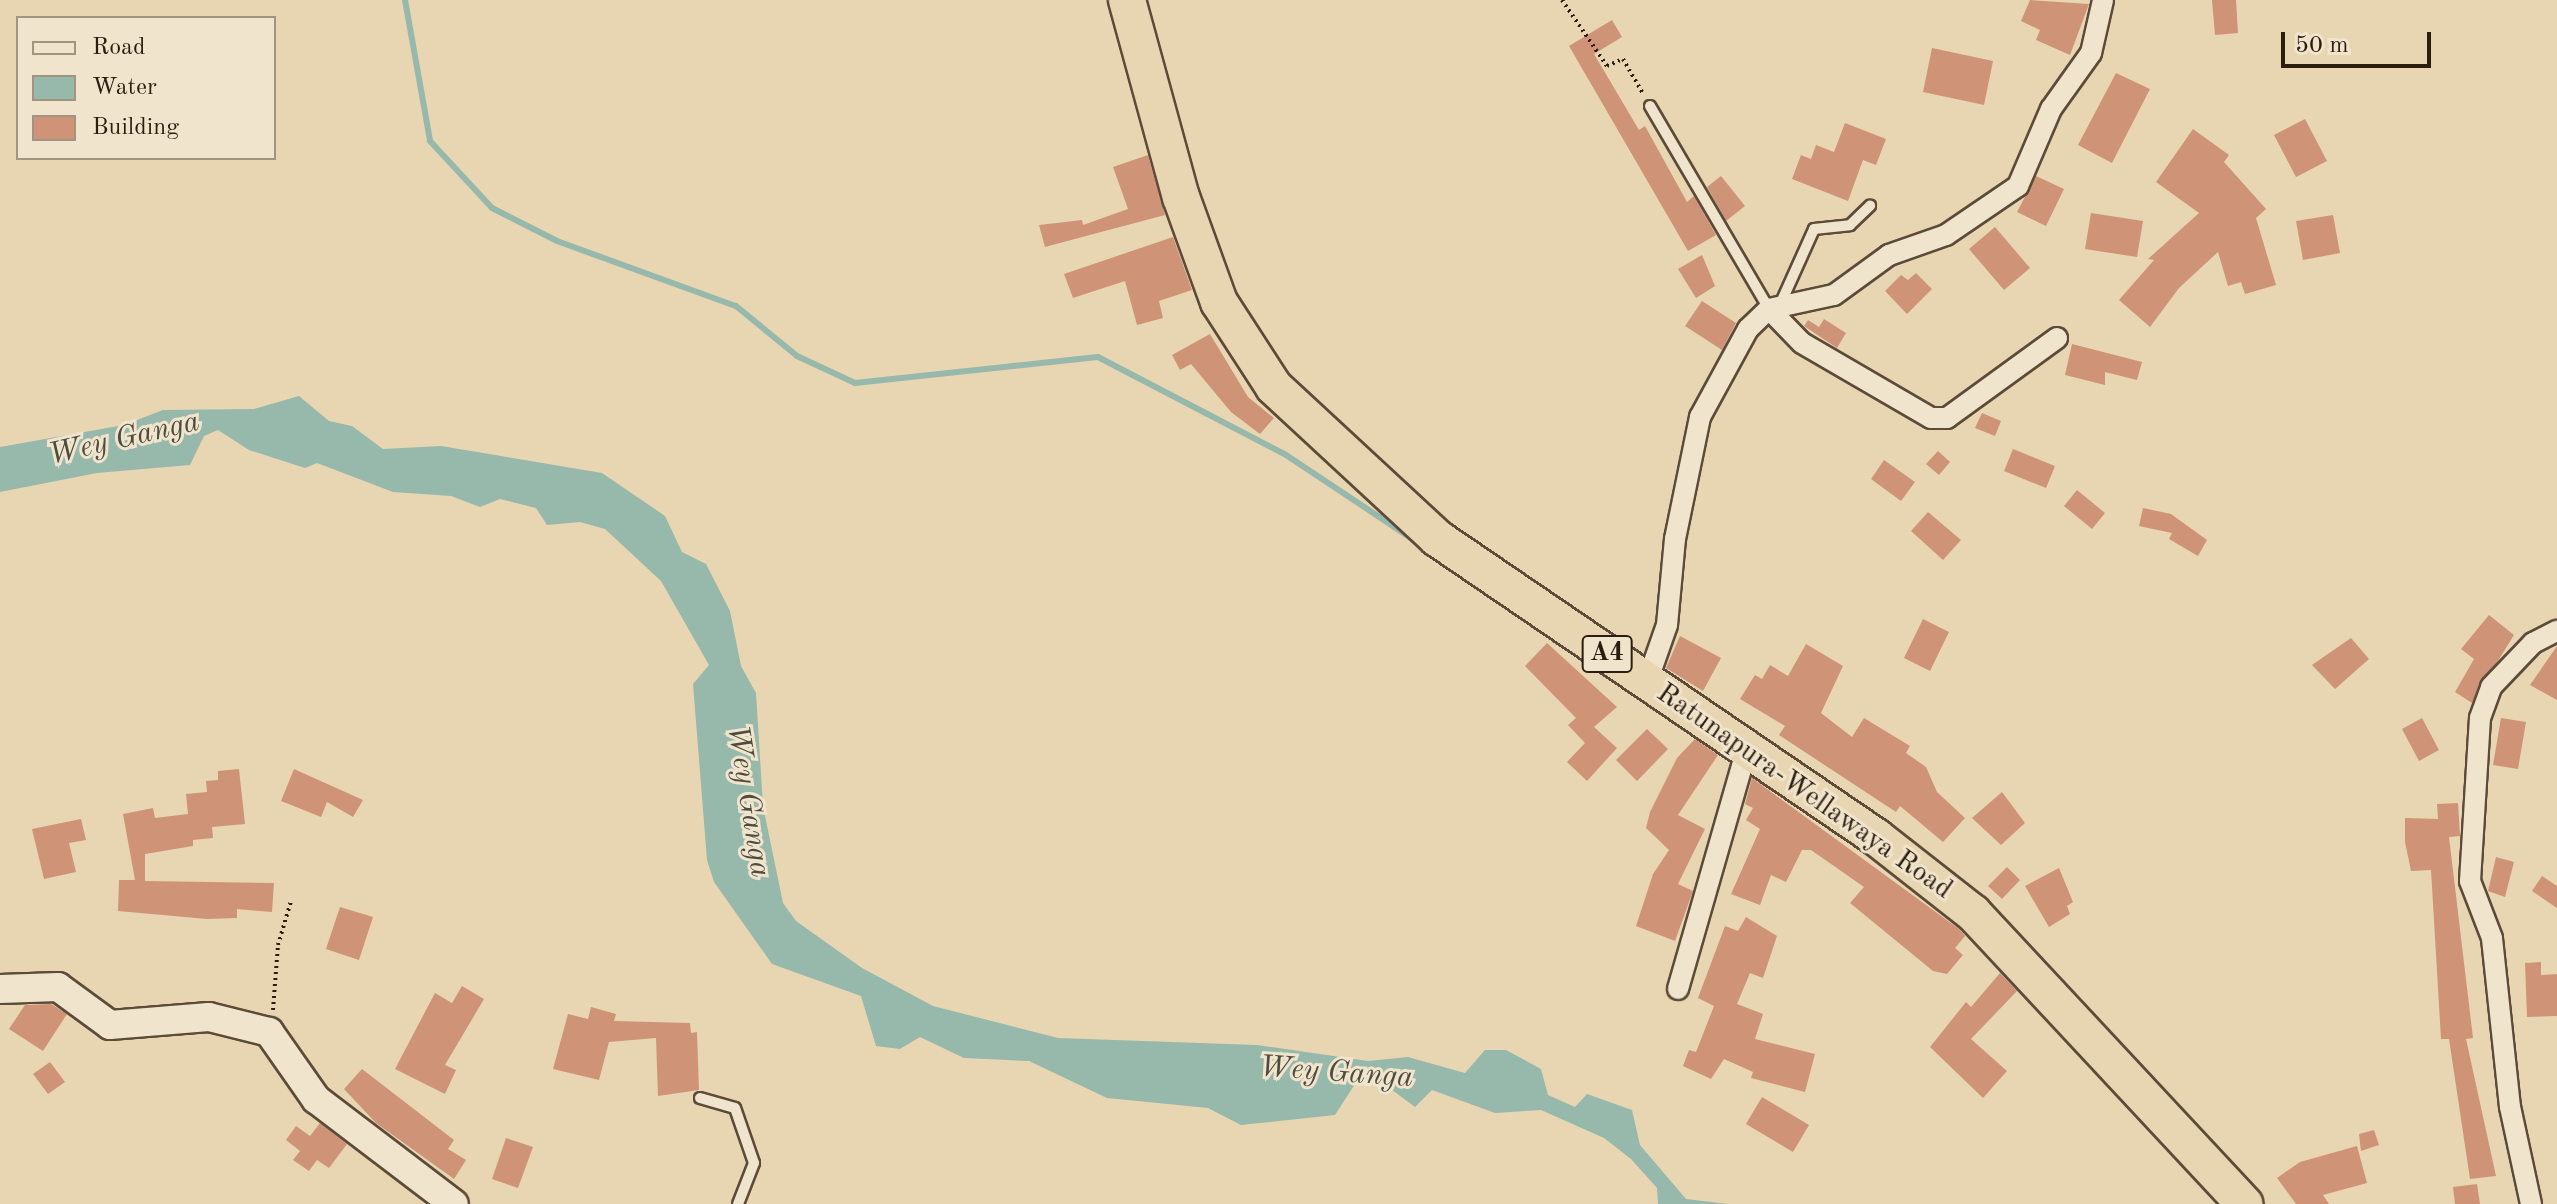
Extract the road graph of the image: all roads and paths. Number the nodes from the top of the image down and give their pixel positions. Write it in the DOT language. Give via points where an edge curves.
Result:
graph roads {
  1 [pos="1127,0"];
  2 [pos="1562,0"];
  3 [pos="2103,0"];
  4 [pos="1650,106"];
  5 [pos="1870,206"];
  6 [pos="1774,308"];
  7 [pos="2057,338"];
  8 [pos="2557,631"];
  9 [pos="1647,682"];
  10 [pos="1746,752"];
  11 [pos="291,901"];
  12 [pos="0,989"];
  13 [pos="1678,989"];
  14 [pos="269,1032"];
  15 [pos="700,1098"];
  16 [pos="454,1204"];
  17 [pos="738,1204"];
  18 [pos="2244,1204"];
  19 [pos="2531,1204"];
  1 -- 9 [label="highway, Ratunapura-Wellawaya Road / A4" via="1181,197 1219,302 1274,387 1347,461 1437,538"];
  2 -- 4 [label="path" via="1607,66 1623,59"];
  3 -- 6 [label="street" via="2091,53 2051,109 2018,186 1946,235 1889,255 1834,295"];
  4 -- 6 [label="lane"];
  5 -- 6 [label="lane" via="1850,225 1814,229"];
  6 -- 7 [label="street" via="1802,343 1931,418 1947,418"];
  6 -- 9 [label="street" via="1748,329 1700,417 1675,539 1667,625"];
  8 -- 19 [label="street" via="2533,643 2491,687 2480,718 2470,881 2492,938 2510,1107"];
  9 -- 10 [label="highway, Ratunapura-Wellawaya Road / A4"];
  10 -- 13 [label="street"];
  10 -- 18 [label="highway, Ratunapura-Wellawaya Road / A4" via="1876,837 1973,913"];
  11 -- 14 [label="path" via="278,945"];
  12 -- 14 [label="street" via="58,987 110,1025 209,1017"];
  14 -- 16 [label="street" via="316,1099"];
  15 -- 17 [label="lane" via="735,1108 754,1163"];
}
